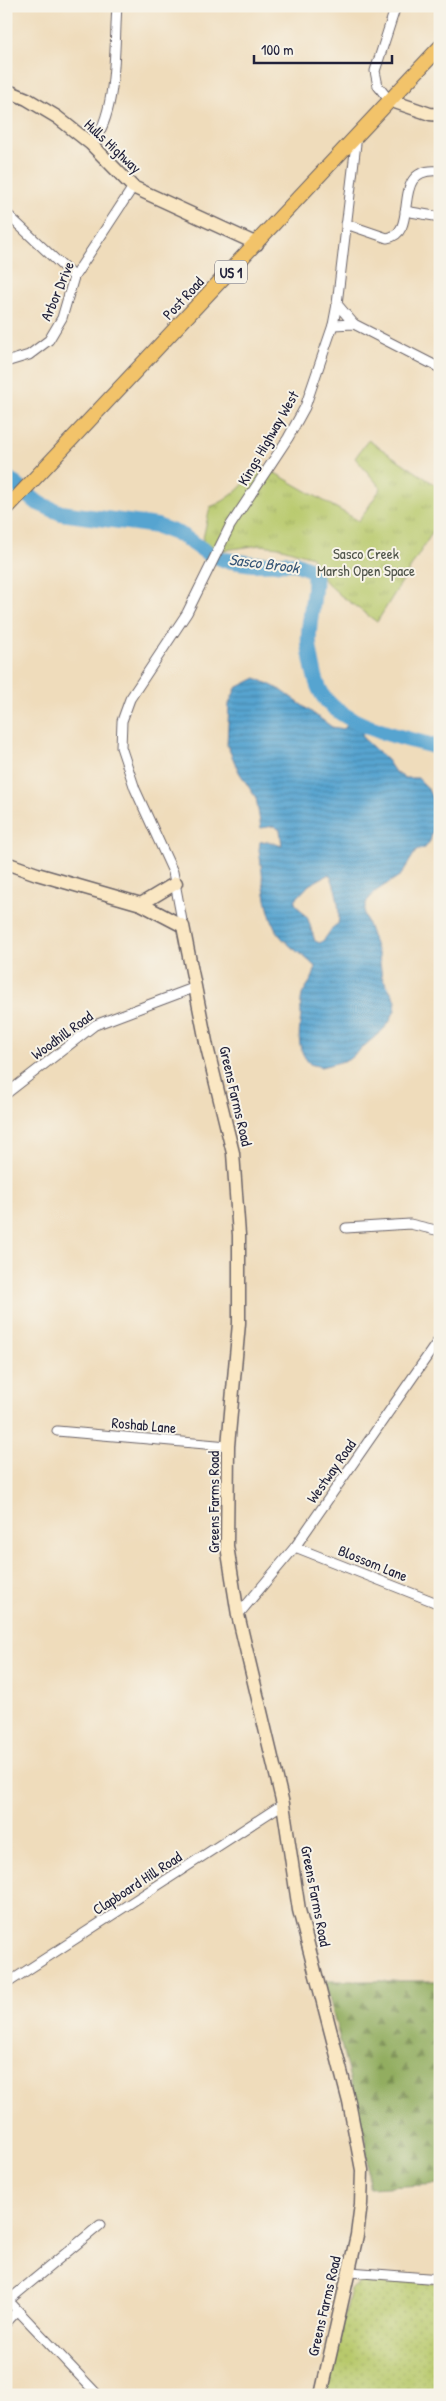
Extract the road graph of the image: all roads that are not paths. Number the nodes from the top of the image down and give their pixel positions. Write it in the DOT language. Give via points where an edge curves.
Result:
graph roads {
  1 [pos="117,6"];
  2 [pos="396,6"];
  3 [pos="440,47"];
  4 [pos="6,90"];
  5 [pos="389,100"];
  6 [pos="440,115"];
  7 [pos="358,132"];
  8 [pos="91,144"];
  9 [pos="440,171"];
  10 [pos="133,187"];
  11 [pos="405,211"];
  12 [pos="6,213"];
  13 [pos="440,217"];
  14 [pos="346,224"];
  15 [pos="257,244"];
  16 [pos="74,277"];
  17 [pos="337,304"];
  18 [pos="354,324"];
  19 [pos="333,325"];
  20 [pos="6,362"];
  21 [pos="440,368"];
  22 [pos="8,507"];
  23 [pos="130,700"];
  24 [pos="6,863"];
  25 [pos="176,883"];
  26 [pos="141,904"];
  27 [pos="183,926"];
  28 [pos="196,987"];
  29 [pos="6,1094"];
  30 [pos="346,1228"];
  31 [pos="440,1232"];
  32 [pos="440,1338"];
  33 [pos="57,1431"];
  34 [pos="228,1446"];
  35 [pos="295,1547"];
  36 [pos="440,1606"];
  37 [pos="238,1615"];
  38 [pos="283,1804"];
  39 [pos="6,1984"];
  40 [pos="100,2225"];
  41 [pos="350,2272"];
  42 [pos="440,2279"];
  43 [pos="7,2299"];
  44 [pos="17,2311"];
  45 [pos="6,2323"];
  46 [pos="98,2395"];
  47 [pos="321,2395"];
  1 -- 8 [label="street" via="111,97 100,135"];
  2 -- 5 [label="street" via="374,71 378,86"];
  3 -- 5 [label="main road, Post Road / US 1"];
  4 -- 8 [label="street, Hulls Highway" via="57,117"];
  5 -- 6 [label="street"];
  5 -- 7 [label="main road, Post Road / US 1"];
  7 -- 14 [label="street, Kings Highway West"];
  7 -- 15 [label="main road, Post Road / US 1"];
  8 -- 10 [label="street, Hulls Highway"];
  9 -- 11 [label="street" via="422,172 412,181"];
  10 -- 15 [label="street, Hulls Highway"];
  10 -- 16 [label="street, Arbor Drive"];
  11 -- 13 [label="street"];
  11 -- 14 [label="street" via="402,229 391,238"];
  12 -- 16 [label="street"];
  14 -- 17 [label="street, Kings Highway West"];
  15 -- 22 [label="main road, Post Road / US 1"];
  16 -- 20 [label="street, Arbor Drive" via="62,318 49,340 29,355"];
  17 -- 18 [label="street"];
  17 -- 19 [label="street, Kings Highway West"];
  18 -- 19 [label="street"];
  18 -- 21 [label="street"];
  19 -- 23 [label="street, Kings Highway West" via="305,407 230,526 187,613"];
  23 -- 25 [label="street, Greens Farms Road" via="122,721 121,747 135,789"];
  24 -- 26 [label="street"];
  25 -- 26 [label="street"];
  25 -- 27 [label="street, Greens Farms Road"];
  26 -- 27 [label="street"];
  27 -- 28 [label="street, Greens Farms Road"];
  28 -- 29 [label="street, Woodhill Road" via="95,1025"];
  28 -- 34 [label="street, Greens Farms Road" via="233,1153 239,1235 239,1323"];
  30 -- 31 [label="street" via="410,1224"];
  32 -- 35 [label="street, Westway Road"];
  33 -- 34 [label="street, Roshab Lane"];
  34 -- 37 [label="street, Greens Farms Road" via="227,1546"];
  35 -- 36 [label="street, Blossom Lane"];
  35 -- 37 [label="street, Westway Road"];
  37 -- 38 [label="street, Greens Farms Road"];
  38 -- 39 [label="street, Clapboard Hill Road"];
  38 -- 41 [label="street, Greens Farms Road" via="299,1910 349,2102 360,2160 361,2204"];
  40 -- 43 [label="street"];
  41 -- 42 [label="street"];
  41 -- 47 [label="street, Greens Farms Road"];
  43 -- 44 [label="street"];
  44 -- 45 [label="street"];
  44 -- 46 [label="street"];
}
